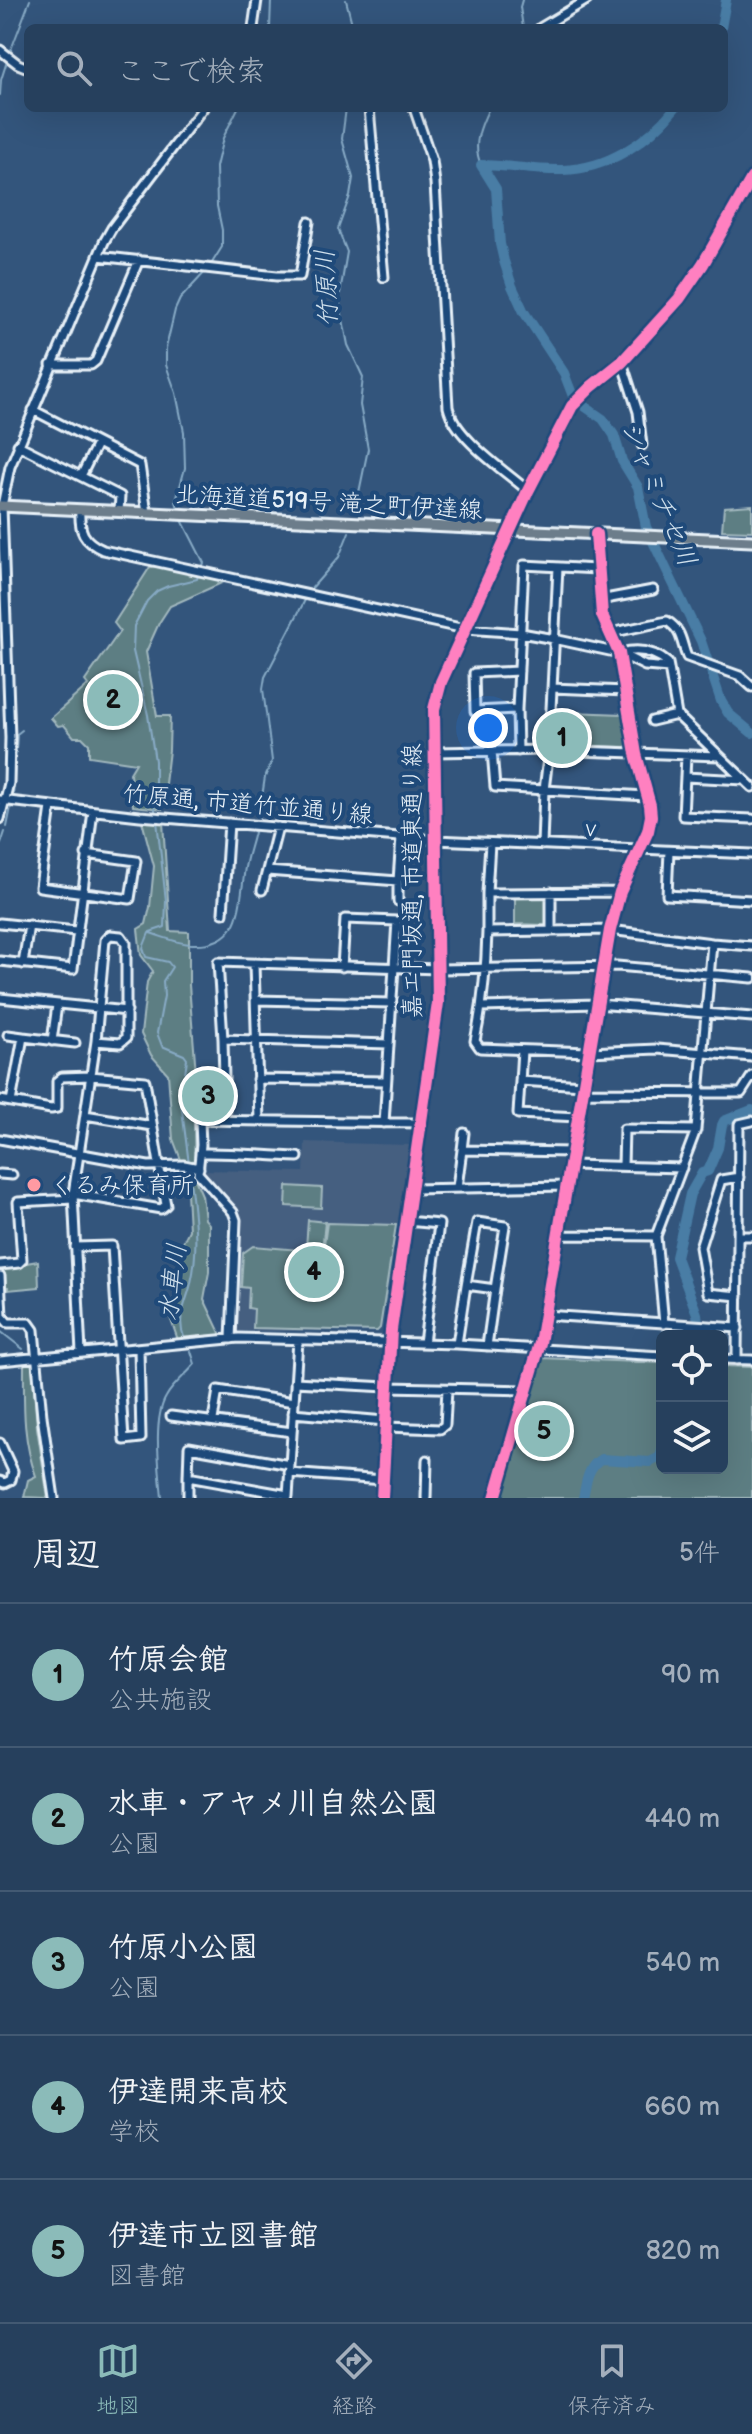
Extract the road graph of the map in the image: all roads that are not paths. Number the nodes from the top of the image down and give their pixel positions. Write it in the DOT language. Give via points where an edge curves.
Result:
graph roads {
  1 [pos="257,0"];
  2 [pos="587,0"];
  3 [pos="254,24"];
  4 [pos="547,24"];
  5 [pos="1,51"];
  6 [pos="24,66"];
  7 [pos="200,112"];
  8 [pos="369,112"];
  9 [pos="415,112"];
  10 [pos="752,178"];
  11 [pos="749,187"];
  12 [pos="309,222"];
  13 [pos="98,256"];
  14 [pos="139,260"];
  15 [pos="384,277"];
  16 [pos="622,362"];
  17 [pos="51,365"];
  18 [pos="33,410"];
  19 [pos="97,444"];
  20 [pos="18,445"];
  21 [pos="642,445"];
  22 [pos="81,476"];
  23 [pos="528,491"];
  24 [pos="1,506"];
  25 [pos="80,510"];
  26 [pos="119,512"];
  27 [pos="147,513"];
  28 [pos="511,530"];
  29 [pos="596,534"];
  30 [pos="752,541"];
  31 [pos="558,567"];
  32 [pos="597,569"];
  33 [pos="653,590"];
  34 [pos="600,600"];
  35 [pos="465,629"];
  36 [pos="521,633"];
  37 [pos="610,633"];
  38 [pos="3,637"];
  39 [pos="554,639"];
  40 [pos="619,653"];
  41 [pos="669,668"];
  42 [pos="519,671"];
  43 [pos="752,687"];
  44 [pos="552,688"];
  45 [pos="626,691"];
  46 [pos="517,709"];
  47 [pos="677,715"];
  48 [pos="652,721"];
  49 [pos="549,750"];
  50 [pos="492,751"];
  51 [pos="518,751"];
  52 [pos="434,752"];
  53 [pos="636,754"];
  54 [pos="686,756"];
  55 [pos="719,756"];
  56 [pos="685,777"];
  57 [pos="745,780"];
  58 [pos="752,787"];
  59 [pos="544,790"];
  60 [pos="646,796"];
  61 [pos="2,801"];
  62 [pos="51,807"];
  63 [pos="93,811"];
  64 [pos="0,819"];
  65 [pos="752,819"];
  66 [pos="229,823"];
  67 [pos="278,827"];
  68 [pos="401,837"];
  69 [pos="436,840"];
  70 [pos="490,843"];
  71 [pos="542,845"];
  72 [pos="639,850"];
  73 [pos="669,851"];
  74 [pos="86,854"];
  75 [pos="752,854"];
  76 [pos="267,871"];
  77 [pos="398,881"];
  78 [pos="262,890"];
  79 [pos="551,892"];
  80 [pos="620,892"];
  81 [pos="81,893"];
  82 [pos="487,893"];
  83 [pos="752,900"];
  84 [pos="398,901"];
  85 [pos="223,913"];
  86 [pos="0,923"];
  87 [pos="29,925"];
  88 [pos="610,930"];
  89 [pos="76,931"];
  90 [pos="551,931"];
  91 [pos="487,932"];
  92 [pos="712,943"];
  93 [pos="752,946"];
  94 [pos="0,961"];
  95 [pos="23,964"];
  96 [pos="254,964"];
  97 [pos="603,966"];
  98 [pos="342,967"];
  99 [pos="393,968"];
  100 [pos="486,968"];
  101 [pos="439,969"];
  102 [pos="709,975"];
  103 [pos="752,978"];
  104 [pos="0,998"];
  105 [pos="256,1000"];
  106 [pos="391,1003"];
  107 [pos="597,1004"];
  108 [pos="57,1005"];
  109 [pos="482,1007"];
  110 [pos="99,1010"];
  111 [pos="127,1011"];
  112 [pos="705,1013"];
  113 [pos="752,1017"];
  114 [pos="8,1035"];
  115 [pos="23,1037"];
  116 [pos="223,1039"];
  117 [pos="257,1040"];
  118 [pos="52,1041"];
  119 [pos="96,1041"];
  120 [pos="75,1043"];
  121 [pos="389,1044"];
  122 [pos="522,1050"];
  123 [pos="589,1052"];
  124 [pos="702,1052"];
  125 [pos="752,1057"];
  126 [pos="91,1076"];
  127 [pos="752,1076"];
  128 [pos="257,1079"];
  129 [pos="386,1081"];
  130 [pos="520,1081"];
  131 [pos="583,1088"];
  132 [pos="698,1094"];
  133 [pos="0,1100"];
  134 [pos="11,1102"];
  135 [pos="85,1115"];
  136 [pos="578,1117"];
  137 [pos="225,1120"];
  138 [pos="259,1120"];
  139 [pos="752,1121"];
  140 [pos="384,1123"];
  141 [pos="421,1123"];
  142 [pos="152,1126"];
  143 [pos="696,1130"];
  144 [pos="464,1133"];
  145 [pos="0,1139"];
  146 [pos="462,1150"];
  147 [pos="572,1152"];
  148 [pos="79,1153"];
  149 [pos="200,1153"];
  150 [pos="298,1157"];
  151 [pos="571,1165"];
  152 [pos="623,1166"];
  153 [pos="192,1167"];
  154 [pos="160,1168"];
  155 [pos="682,1168"];
  156 [pos="0,1174"];
  157 [pos="12,1175"];
  158 [pos="739,1177"];
  159 [pos="567,1186"];
  160 [pos="457,1187"];
  161 [pos="411,1189"];
  162 [pos="73,1196"];
  163 [pos="407,1221"];
  164 [pos="559,1235"];
  165 [pos="656,1236"];
  166 [pos="738,1236"];
  167 [pos="752,1236"];
  168 [pos="75,1247"];
  169 [pos="0,1265"];
  170 [pos="0,1276"];
  171 [pos="466,1285"];
  172 [pos="495,1289"];
  173 [pos="738,1296"];
  174 [pos="545,1315"];
  175 [pos="664,1324"];
  176 [pos="738,1328"];
  177 [pos="231,1339"];
  178 [pos="298,1340"];
  179 [pos="390,1341"];
  180 [pos="424,1343"];
  181 [pos="457,1344"];
  182 [pos="487,1346"];
  183 [pos="139,1348"];
  184 [pos="118,1349"];
  185 [pos="539,1349"];
  186 [pos="81,1353"];
  187 [pos="656,1356"];
  188 [pos="36,1357"];
  189 [pos="728,1359"];
  190 [pos="737,1360"];
  191 [pos="752,1360"];
  192 [pos="0,1361"];
  193 [pos="295,1382"];
  194 [pos="387,1387"];
  195 [pos="447,1389"];
  196 [pos="527,1390"];
  197 [pos="294,1402"];
  198 [pos="293,1413"];
  199 [pos="171,1416"];
  200 [pos="213,1420"];
  201 [pos="386,1424"];
  202 [pos="292,1432"];
  203 [pos="0,1443"];
  204 [pos="427,1460"];
  205 [pos="290,1469"];
  206 [pos="188,1477"];
  207 [pos="383,1480"];
  208 [pos="0,1481"];
  209 [pos="288,1497"];
  210 [pos="54,1498"];
  211 [pos="188,1498"];
  212 [pos="382,1498"];
  213 [pos="426,1498"];
  214 [pos="495,1498"];
  1 -- 3 [label="street"];
  2 -- 4 [label="street"];
  5 -- 6 [label="street"];
  7 -- 13 [label="street" via="112,228"];
  8 -- 15 [label="street"];
  9 -- 23 [label="street" via="435,183 450,418"];
  10 -- 11 [label="street, 嘉エ門坂通, 市道東通り線"];
  11 -- 16 [label="street, 嘉エ門坂通, 市道東通り線" via="693,280"];
  12 -- 14 [label="street" via="300,276"];
  13 -- 14 [label="street"];
  13 -- 17 [label="street"];
  14 -- 17 [label="street" via="96,361"];
  16 -- 21 [label="street"];
  16 -- 23 [label="street, 嘉エ門坂通, 市道東通り線" via="572,406"];
  17 -- 18 [label="street"];
  18 -- 19 [label="street"];
  18 -- 20 [label="street"];
  19 -- 22 [label="street"];
  19 -- 27 [label="street" via="140,465"];
  20 -- 22 [label="street"];
  20 -- 24 [label="street"];
  22 -- 26 [label="street" via="120,496"];
  23 -- 28 [label="street, 嘉エ門坂通, 市道東通り線"];
  24 -- 25 [label="main road, 北海道道519号 滝之町伊達線"];
  24 -- 38 [label="street"];
  25 -- 26 [label="main road, 北海道道519号 滝之町伊達線"];
  25 -- 35 [label="street" via="82,535 103,550"];
  26 -- 27 [label="main road, 北海道道519号 滝之町伊達線"];
  27 -- 28 [label="main road, 北海道道519号 滝之町伊達線"];
  28 -- 29 [label="main road, 北海道道519号 滝之町伊達線"];
  28 -- 35 [label="street, 嘉エ門坂通, 市道東通り線"];
  29 -- 30 [label="main road, 北海道道519号 滝之町伊達線"];
  29 -- 32 [label="street"];
  31 -- 32 [label="street"];
  31 -- 36 [label="street" via="524,565"];
  31 -- 39 [label="street"];
  32 -- 34 [label="street"];
  33 -- 34 [label="street"];
  34 -- 37 [label="street"];
  35 -- 36 [label="street"];
  35 -- 52 [label="street, 嘉エ門坂通, 市道東通り線" via="435,698"];
  36 -- 39 [label="street"];
  36 -- 42 [label="street"];
  37 -- 40 [label="street"];
  37 -- 43 [label="street" via="667,621 683,639 687,657 740,676"];
  38 -- 61 [label="street" via="10,768"];
  39 -- 40 [label="street"];
  39 -- 44 [label="street"];
  40 -- 41 [label="street" via="645,666"];
  40 -- 41 [label="street" via="648,652"];
  40 -- 45 [label="street"];
  41 -- 47 [label="street"];
  42 -- 46 [label="street"];
  42 -- 46 [label="street" via="474,673 475,711"];
  44 -- 45 [label="street"];
  44 -- 49 [label="street"];
  45 -- 53 [label="street"];
  46 -- 51 [label="street"];
  47 -- 48 [label="street"];
  47 -- 55 [label="street"];
  49 -- 51 [label="street"];
  49 -- 53 [label="street"];
  49 -- 59 [label="street"];
  50 -- 51 [label="street"];
  50 -- 52 [label="street"];
  50 -- 59 [label="street" via="495,787"];
  52 -- 69 [label="street, 嘉エ門坂通, 市道東通り線"];
  53 -- 54 [label="street"];
  53 -- 60 [label="street"];
  54 -- 55 [label="street"];
  54 -- 56 [label="street"];
  55 -- 57 [label="street"];
  56 -- 57 [label="street"];
  56 -- 65 [label="street" via="683,816"];
  57 -- 58 [label="street"];
  59 -- 60 [label="street"];
  59 -- 71 [label="street"];
  60 -- 72 [label="street" via="651,816"];
  61 -- 62 [label="street, 竹原通, 市道竹並通り線"];
  61 -- 64 [label="street"];
  62 -- 63 [label="street, 竹原通, 市道竹並通り線"];
  62 -- 81 [label="street" via="40,887"];
  63 -- 66 [label="street, 竹原通, 市道竹並通り線"];
  63 -- 74 [label="street"];
  66 -- 67 [label="street, 竹原通, 市道竹並通り線"];
  66 -- 85 [label="street"];
  67 -- 68 [label="street, 竹原通, 市道竹並通り線"];
  67 -- 76 [label="street"];
  68 -- 69 [label="street, 竹原通, 市道竹並通り線"];
  68 -- 77 [label="street"];
  69 -- 70 [label="street, 竹原通, 市道竹並通り線"];
  69 -- 101 [label="street, 嘉エ門坂通, 市道東通り線"];
  70 -- 71 [label="street, 竹原通, 市道竹並通り線"];
  70 -- 82 [label="street"];
  71 -- 72 [label="street, ｖ"];
  72 -- 73 [label="street"];
  72 -- 80 [label="street"];
  73 -- 75 [label="street"];
  73 -- 83 [label="street" via="667,895"];
  74 -- 81 [label="street"];
  74 -- 81 [label="street" via="136,861 130,899"];
  76 -- 77 [label="street"];
  76 -- 78 [label="street"];
  77 -- 84 [label="street"];
  79 -- 80 [label="street"];
  79 -- 82 [label="street"];
  79 -- 90 [label="street"];
  80 -- 88 [label="street"];
  81 -- 89 [label="street"];
  82 -- 91 [label="street"];
  86 -- 87 [label="street"];
  87 -- 89 [label="street"];
  87 -- 95 [label="street"];
  88 -- 90 [label="street"];
  88 -- 92 [label="street"];
  88 -- 97 [label="street"];
  89 -- 95 [label="street" via="73,969"];
  90 -- 91 [label="street"];
  91 -- 100 [label="street"];
  92 -- 93 [label="street"];
  92 -- 102 [label="street"];
  94 -- 95 [label="street"];
  96 -- 98 [label="street"];
  96 -- 105 [label="street"];
  96 -- 116 [label="street" via="218,962"];
  97 -- 100 [label="street"];
  97 -- 102 [label="street"];
  97 -- 107 [label="street"];
  98 -- 99 [label="street"];
  98 -- 99 [label="street" via="345,919 397,921"];
  99 -- 101 [label="street"];
  99 -- 106 [label="street"];
  100 -- 101 [label="street"];
  100 -- 109 [label="street"];
  101 -- 141 [label="street, 嘉エ門坂通, 市道東通り線"];
  102 -- 103 [label="street"];
  102 -- 112 [label="street"];
  104 -- 108 [label="street"];
  105 -- 106 [label="street"];
  105 -- 117 [label="street"];
  106 -- 121 [label="street"];
  107 -- 109 [label="street"];
  107 -- 112 [label="street"];
  107 -- 123 [label="street"];
  108 -- 110 [label="street"];
  108 -- 118 [label="street"];
  109 -- 122 [label="street" via="475,1041 480,1048"];
  110 -- 111 [label="street"];
  110 -- 111 [label="street" via="105,940 110,935 121,936 126,943"];
  110 -- 119 [label="street"];
  111 -- 119 [label="street" via="126,1038 120,1043"];
  112 -- 113 [label="street"];
  112 -- 124 [label="street"];
  114 -- 115 [label="street"];
  115 -- 118 [label="street"];
  115 -- 134 [label="street"];
  116 -- 117 [label="street"];
  116 -- 137 [label="street"];
  117 -- 121 [label="street"];
  117 -- 128 [label="street"];
  118 -- 120 [label="street"];
  119 -- 126 [label="street"];
  121 -- 129 [label="street"];
  122 -- 123 [label="street"];
  122 -- 130 [label="street"];
  123 -- 124 [label="street"];
  123 -- 131 [label="street"];
  124 -- 125 [label="street"];
  124 -- 132 [label="street"];
  126 -- 134 [label="street" via="57,1081 57,1108"];
  126 -- 135 [label="street"];
  126 -- 142 [label="street" via="145,1081"];
  127 -- 132 [label="street" via="741,1093"];
  128 -- 129 [label="street"];
  128 -- 138 [label="street"];
  129 -- 140 [label="street"];
  130 -- 131 [label="street"];
  130 -- 136 [label="street" via="518,1114"];
  131 -- 132 [label="street"];
  131 -- 136 [label="street"];
  132 -- 143 [label="street"];
  133 -- 134 [label="street"];
  135 -- 142 [label="street"];
  135 -- 148 [label="street"];
  136 -- 147 [label="street"];
  137 -- 138 [label="street"];
  137 -- 149 [label="street" via="200,1120"];
  138 -- 140 [label="street"];
  139 -- 158 [label="street" via="739,1124"];
  140 -- 141 [label="street"];
  141 -- 161 [label="street, 嘉エ門坂通, 市道東通り線"];
  142 -- 154 [label="street"];
  143 -- 152 [label="street" via="624,1129"];
  143 -- 155 [label="street"];
  144 -- 146 [label="street"];
  145 -- 148 [label="street"];
  146 -- 147 [label="street"];
  146 -- 160 [label="street"];
  147 -- 151 [label="street"];
  148 -- 154 [label="street"];
  148 -- 162 [label="street"];
  149 -- 150 [label="street"];
  149 -- 153 [label="street"];
  151 -- 152 [label="street"];
  151 -- 159 [label="street"];
  152 -- 155 [label="street"];
  153 -- 154 [label="street"];
  153 -- 177 [label="street" via="236,1220"];
  154 -- 162 [label="street" via="166,1205 161,1209"];
  155 -- 165 [label="street"];
  156 -- 157 [label="street"];
  158 -- 166 [label="street"];
  158 -- 173 [label="street" via="721,1180 700,1247 708,1293"];
  159 -- 160 [label="street"];
  159 -- 164 [label="street"];
  160 -- 161 [label="street"];
  161 -- 163 [label="street, 嘉エ門坂通, 市道東通り線"];
  162 -- 168 [label="street"];
  162 -- 169 [label="street" via="18,1202 22,1260"];
  163 -- 179 [label="street, 嘉エ門坂通, 市道東通り線"];
  163 -- 180 [label="street" via="439,1224"];
  164 -- 165 [label="street"];
  164 -- 174 [label="street"];
  165 -- 175 [label="street"];
  166 -- 167 [label="street"];
  166 -- 173 [label="street"];
  168 -- 184 [label="street" via="112,1246"];
  168 -- 186 [label="street"];
  170 -- 188 [label="street" via="2,1316 8,1323 32,1325"];
  171 -- 172 [label="street"];
  171 -- 172 [label="street" via="477,1222 505,1226"];
  171 -- 181 [label="street"];
  172 -- 182 [label="street"];
  173 -- 176 [label="street"];
  174 -- 175 [label="street"];
  174 -- 185 [label="street"];
  175 -- 176 [label="street"];
  176 -- 190 [label="street"];
  177 -- 178 [label="street"];
  177 -- 183 [label="street"];
  178 -- 179 [label="street"];
  178 -- 193 [label="street"];
  179 -- 180 [label="street"];
  179 -- 194 [label="street, 嘉エ門坂通, 市道東通り線"];
  180 -- 181 [label="street"];
  181 -- 182 [label="street"];
  182 -- 185 [label="street"];
  183 -- 184 [label="street"];
  183 -- 184 [label="street" via="141,1438 124,1440"];
  184 -- 186 [label="street"];
  185 -- 187 [label="street"];
  185 -- 196 [label="street"];
  186 -- 188 [label="street"];
  188 -- 192 [label="street"];
  188 -- 210 [label="street"];
  189 -- 190 [label="street"];
  190 -- 191 [label="street"];
  193 -- 194 [label="street"];
  193 -- 197 [label="street"];
  194 -- 195 [label="street"];
  194 -- 201 [label="street, 嘉エ門坂通, 市道東通り線"];
  195 -- 196 [label="street"];
  195 -- 201 [label="street" via="445,1425 440,1429"];
  196 -- 214 [label="street"];
  197 -- 198 [label="street"];
  197 -- 200 [label="street" via="218,1390"];
  198 -- 201 [label="street"];
  198 -- 202 [label="street"];
  199 -- 200 [label="street"];
  200 -- 202 [label="street"];
  201 -- 207 [label="street, 嘉エ門坂通, 市道東通り線"];
  202 -- 205 [label="street"];
  203 -- 208 [label="street" via="13,1471 11,1480"];
  204 -- 213 [label="street"];
  205 -- 206 [label="street" via="189,1447"];
  205 -- 207 [label="street"];
  205 -- 209 [label="street"];
  206 -- 209 [label="street"];
  206 -- 211 [label="street"];
  207 -- 212 [label="street, 嘉エ門坂通, 市道東通り線"];
}
